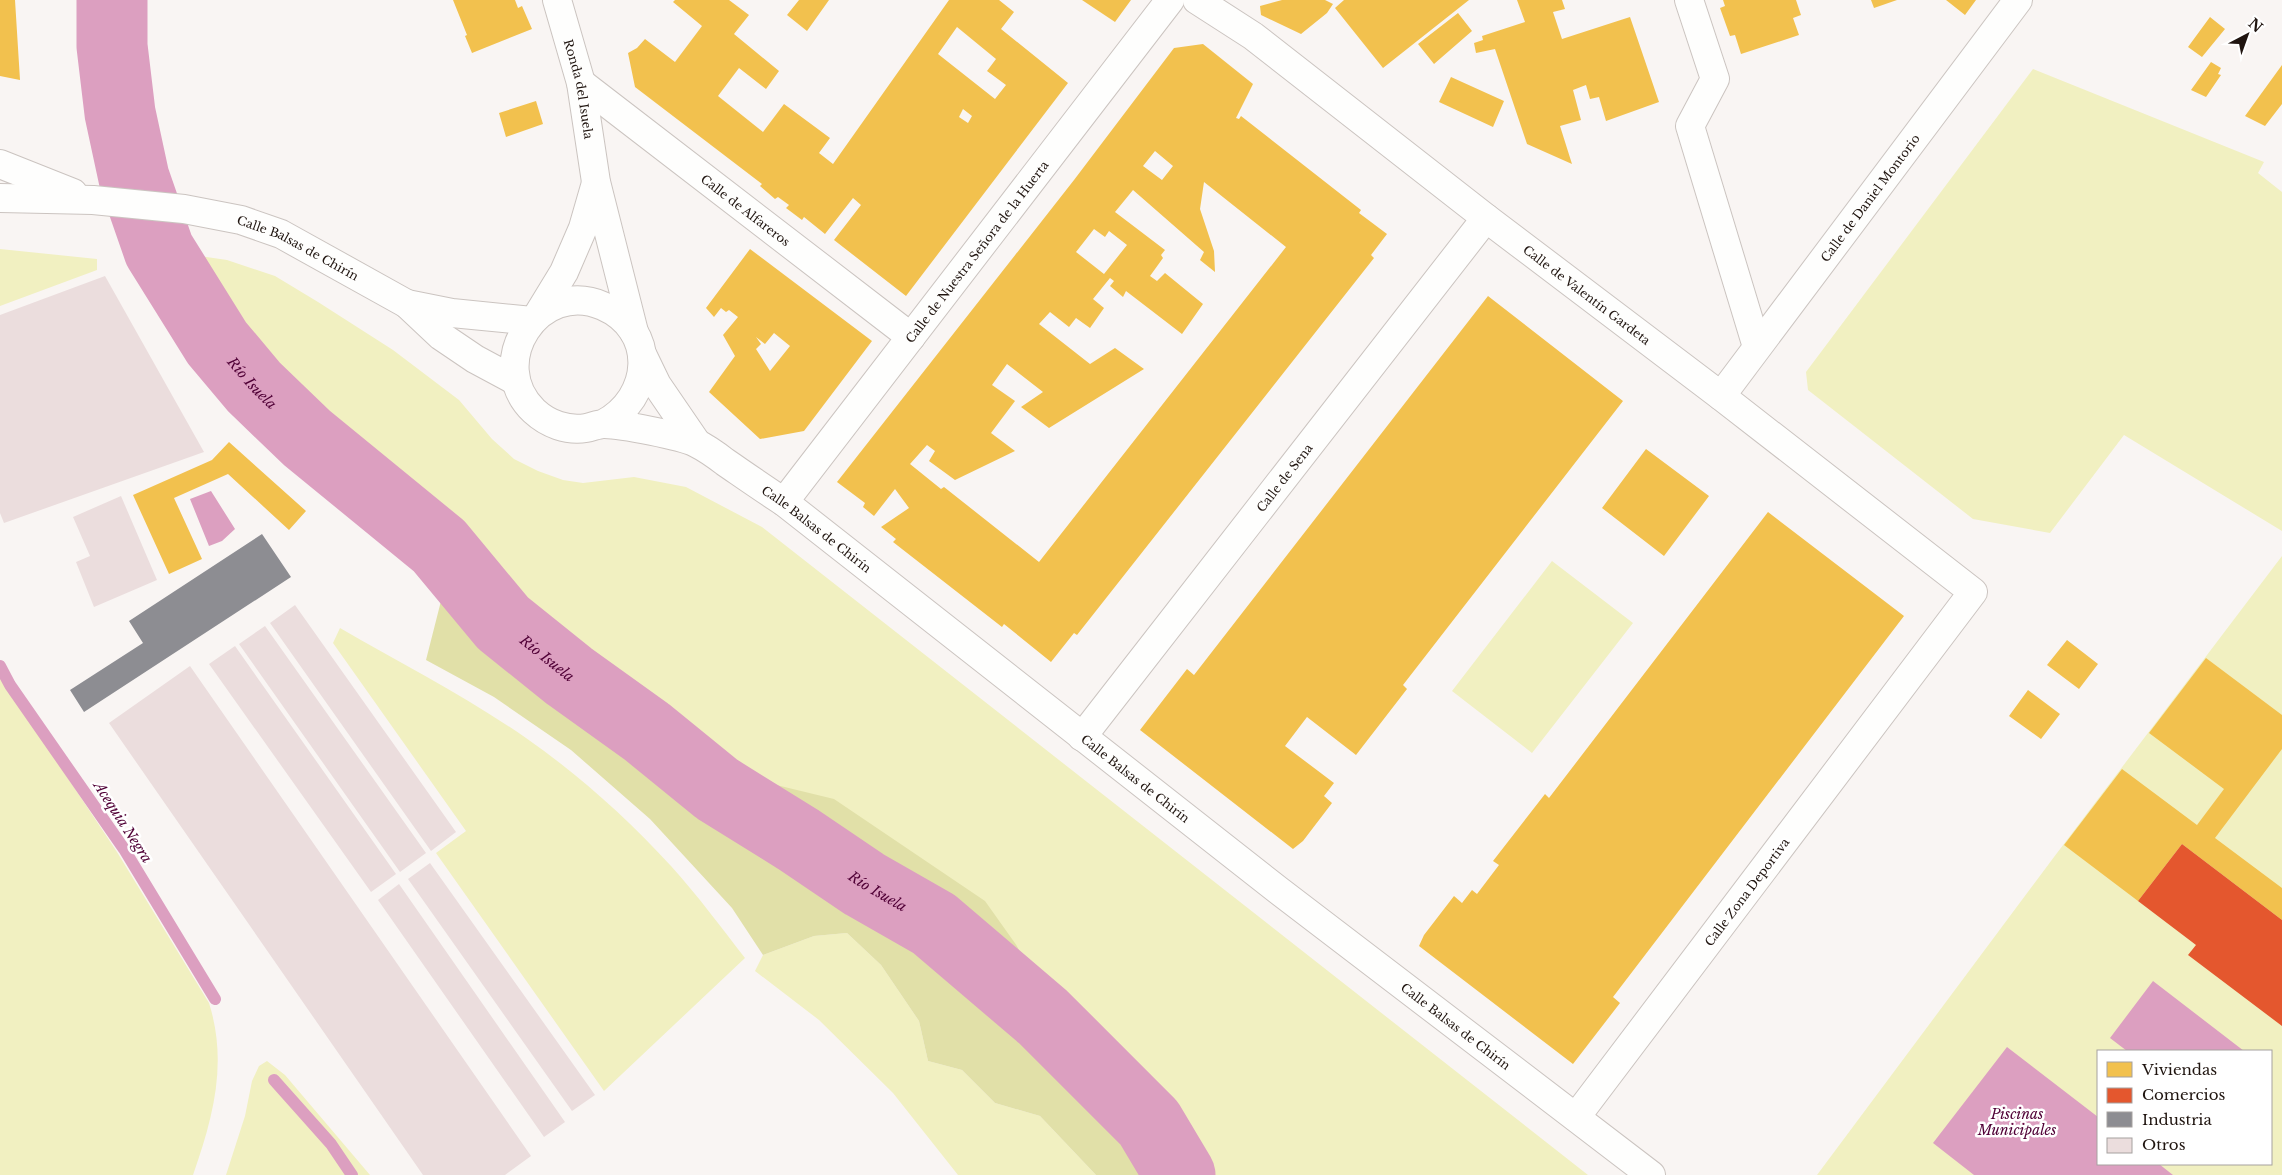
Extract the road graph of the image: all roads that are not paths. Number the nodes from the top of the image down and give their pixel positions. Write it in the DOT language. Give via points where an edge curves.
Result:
graph roads {
  1 [pos="556,0"];
  2 [pos="1170,0"];
  3 [pos="1197,0"];
  4 [pos="1689,0"];
  5 [pos="2018,0"];
  6 [pos="581,83"];
  7 [pos="0,164"];
  8 [pos="596,182"];
  9 [pos="0,198"];
  10 [pos="94,200"];
  11 [pos="1486,218"];
  12 [pos="407,304"];
  13 [pos="536,317"];
  14 [pos="911,337"];
  15 [pos="638,343"];
  16 [pos="1757,348"];
  17 [pos="516,381"];
  18 [pos="1722,396"];
  19 [pos="603,424"];
  20 [pos="696,442"];
  21 [pos="784,502"];
  22 [pos="1973,592"];
  23 [pos="1082,737"];
  24 [pos="1576,1117"];
  25 [pos="1651,1175"];
  1 -- 6 [label="street, Ronda del Isuela"];
  2 -- 14 [label="street, Calle de Nuestra Señora de la Huerta"];
  3 -- 11 [label="street, Calle de Valentín Gardeta" via="1253,36"];
  4 -- 16 [label="street" via="1715,79 1690,126"];
  5 -- 16 [label="street, Calle de Daniel Montorio"];
  6 -- 8 [label="street, Ronda del Isuela"];
  6 -- 14 [label="street, Calle de Alfareros"];
  7 -- 10 [label="street"];
  8 -- 13 [label="street, Ronda del Isuela" via="583,228 564,272"];
  8 -- 15 [label="street, Ronda del Isuela"];
  9 -- 10 [label="street"];
  10 -- 12 [label="street, Calle Balsas de Chirín" via="184,209 241,220 281,234"];
  11 -- 18 [label="street, Calle de Valentín Gardeta"];
  11 -- 23 [label="street, Calle de Sena"];
  12 -- 13 [label="street, Calle Balsas de Chirín" via="460,314"];
  12 -- 17 [label="street, Calle Balsas de Chirín" via="441,336"];
  13 -- 15 [label="street" via="559,303 591,302 621,316"];
  13 -- 17 [label="street" via="516,349"];
  14 -- 21 [label="street, Calle de Nuestra Señora de la Huerta"];
  15 -- 19 [label="street" via="642,375 635,396 621,413"];
  15 -- 20 [label="street, Calle Balsas de Chirín" via="657,385"];
  16 -- 18 [label="street, Calle de Daniel Montorio"];
  17 -- 19 [label="street" via="532,410 550,422 571,429"];
  18 -- 22 [label="street, Calle de Valentín Gardeta"];
  19 -- 20 [label="street, Calle Balsas de Chirín"];
  20 -- 21 [label="street, Calle Balsas de Chirín"];
  21 -- 23 [label="street, Calle Balsas de Chirín"];
  22 -- 24 [label="street, Calle Zona Deportiva"];
  23 -- 24 [label="street, Calle Balsas de Chirín"];
  24 -- 25 [label="street"];
}
